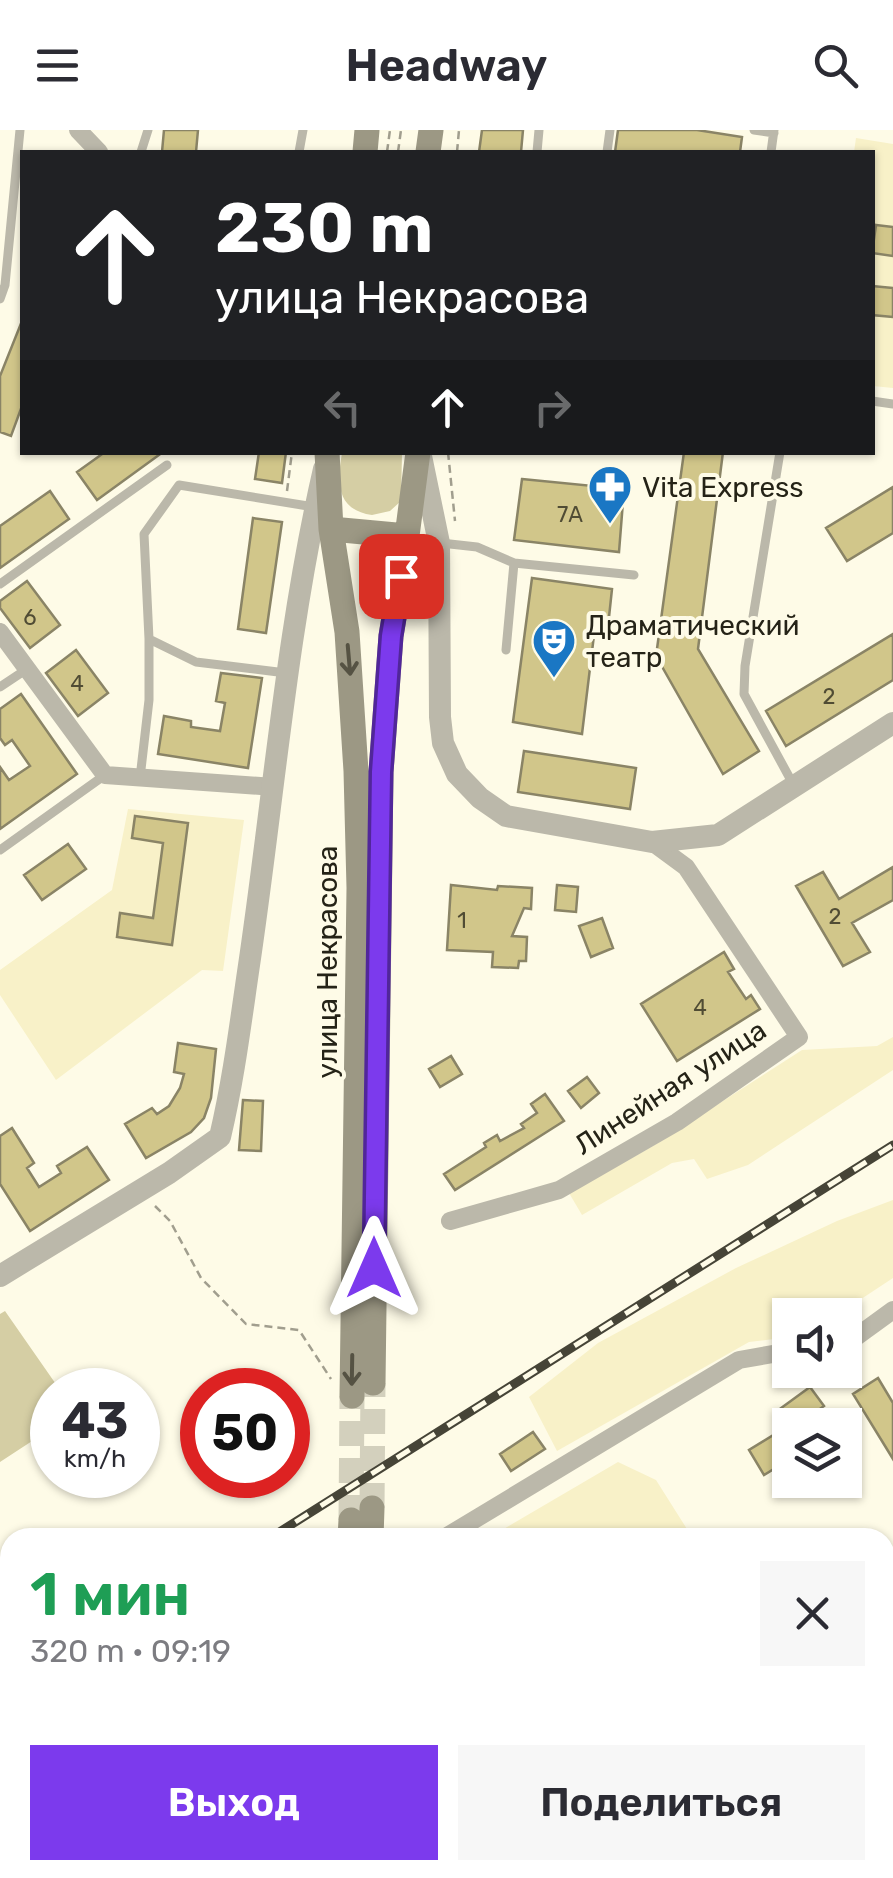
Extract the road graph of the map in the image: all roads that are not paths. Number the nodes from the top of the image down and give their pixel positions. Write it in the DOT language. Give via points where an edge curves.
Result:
graph roads {
  1 [pos="20,130"];
  2 [pos="78,130"];
  3 [pos="754,130"];
  4 [pos="774,132"];
  5 [pos="96,150"];
  6 [pos="0,299"];
  7 [pos="327,455"];
  8 [pos="327,455"];
  9 [pos="419,455"];
  10 [pos="420,455"];
  11 [pos="779,455"];
  12 [pos="166,465"];
  13 [pos="315,507"];
  14 [pos="331,529"];
  15 [pos="408,536"];
  16 [pos="448,544"];
  17 [pos="306,545"];
  18 [pos="514,562"];
  19 [pos="634,574"];
  20 [pos="0,584"];
  21 [pos="0,632"];
  22 [pos="148,639"];
  23 [pos="506,650"];
  24 [pos="27,668"];
  25 [pos="289,674"];
  26 [pos="0,687"];
  27 [pos="893,723"];
  28 [pos="105,775"];
  29 [pos="140,778"];
  30 [pos="794,786"];
  31 [pos="274,787"];
  32 [pos="652,842"];
  33 [pos="0,850"];
  34 [pos="450,1222"];
  35 [pos="0,1276"];
  36 [pos="893,1310"];
  37 [pos="862,1333"];
  38 [pos="772,1354"];
  39 [pos="461,1528"];
  1 -- 6 [label="lane"];
  2 -- 5 [label="street"];
  3 -- 4 [label="lane"];
  7 -- 13 [label="street"];
  8 -- 14 [label="main road, улица Некрасова"];
  9 -- 15 [label="main road"];
  10 -- 16 [label="street"];
  11 -- 30 [label="lane" via="744,694"];
  12 -- 20 [label="lane"];
  13 -- 17 [label="street"];
  13 -- 22 [label="lane" via="179,485 144,534"];
  14 -- 15 [label="main road"];
  14 -- 15 [label="main road, улица Некрасова, one-way" via="347,632 357,790 354,1389 381,772 391,636"];
  14 -- 17 [label="street"];
  15 -- 16 [label="street"];
  16 -- 18 [label="lane"];
  16 -- 32 [label="street" via="440,717 458,774 506,816"];
  17 -- 25 [label="street"];
  18 -- 19 [label="lane"];
  18 -- 23 [label="lane"];
  21 -- 24 [label="street"];
  22 -- 25 [label="lane" via="196,662"];
  22 -- 29 [label="lane"];
  24 -- 26 [label="lane"];
  24 -- 28 [label="street"];
  25 -- 31 [label="street"];
  27 -- 30 [label="street"];
  28 -- 29 [label="street"];
  28 -- 33 [label="lane"];
  29 -- 31 [label="street"];
  30 -- 32 [label="street" via="718,836"];
  31 -- 35 [label="street" via="220,1137"];
  32 -- 34 [label="street, Линейная улица" via="686,867 798,1037 677,1122 560,1190"];
  36 -- 37 [label="street"];
  38 -- 39 [label="street" via="740,1360"];
}
